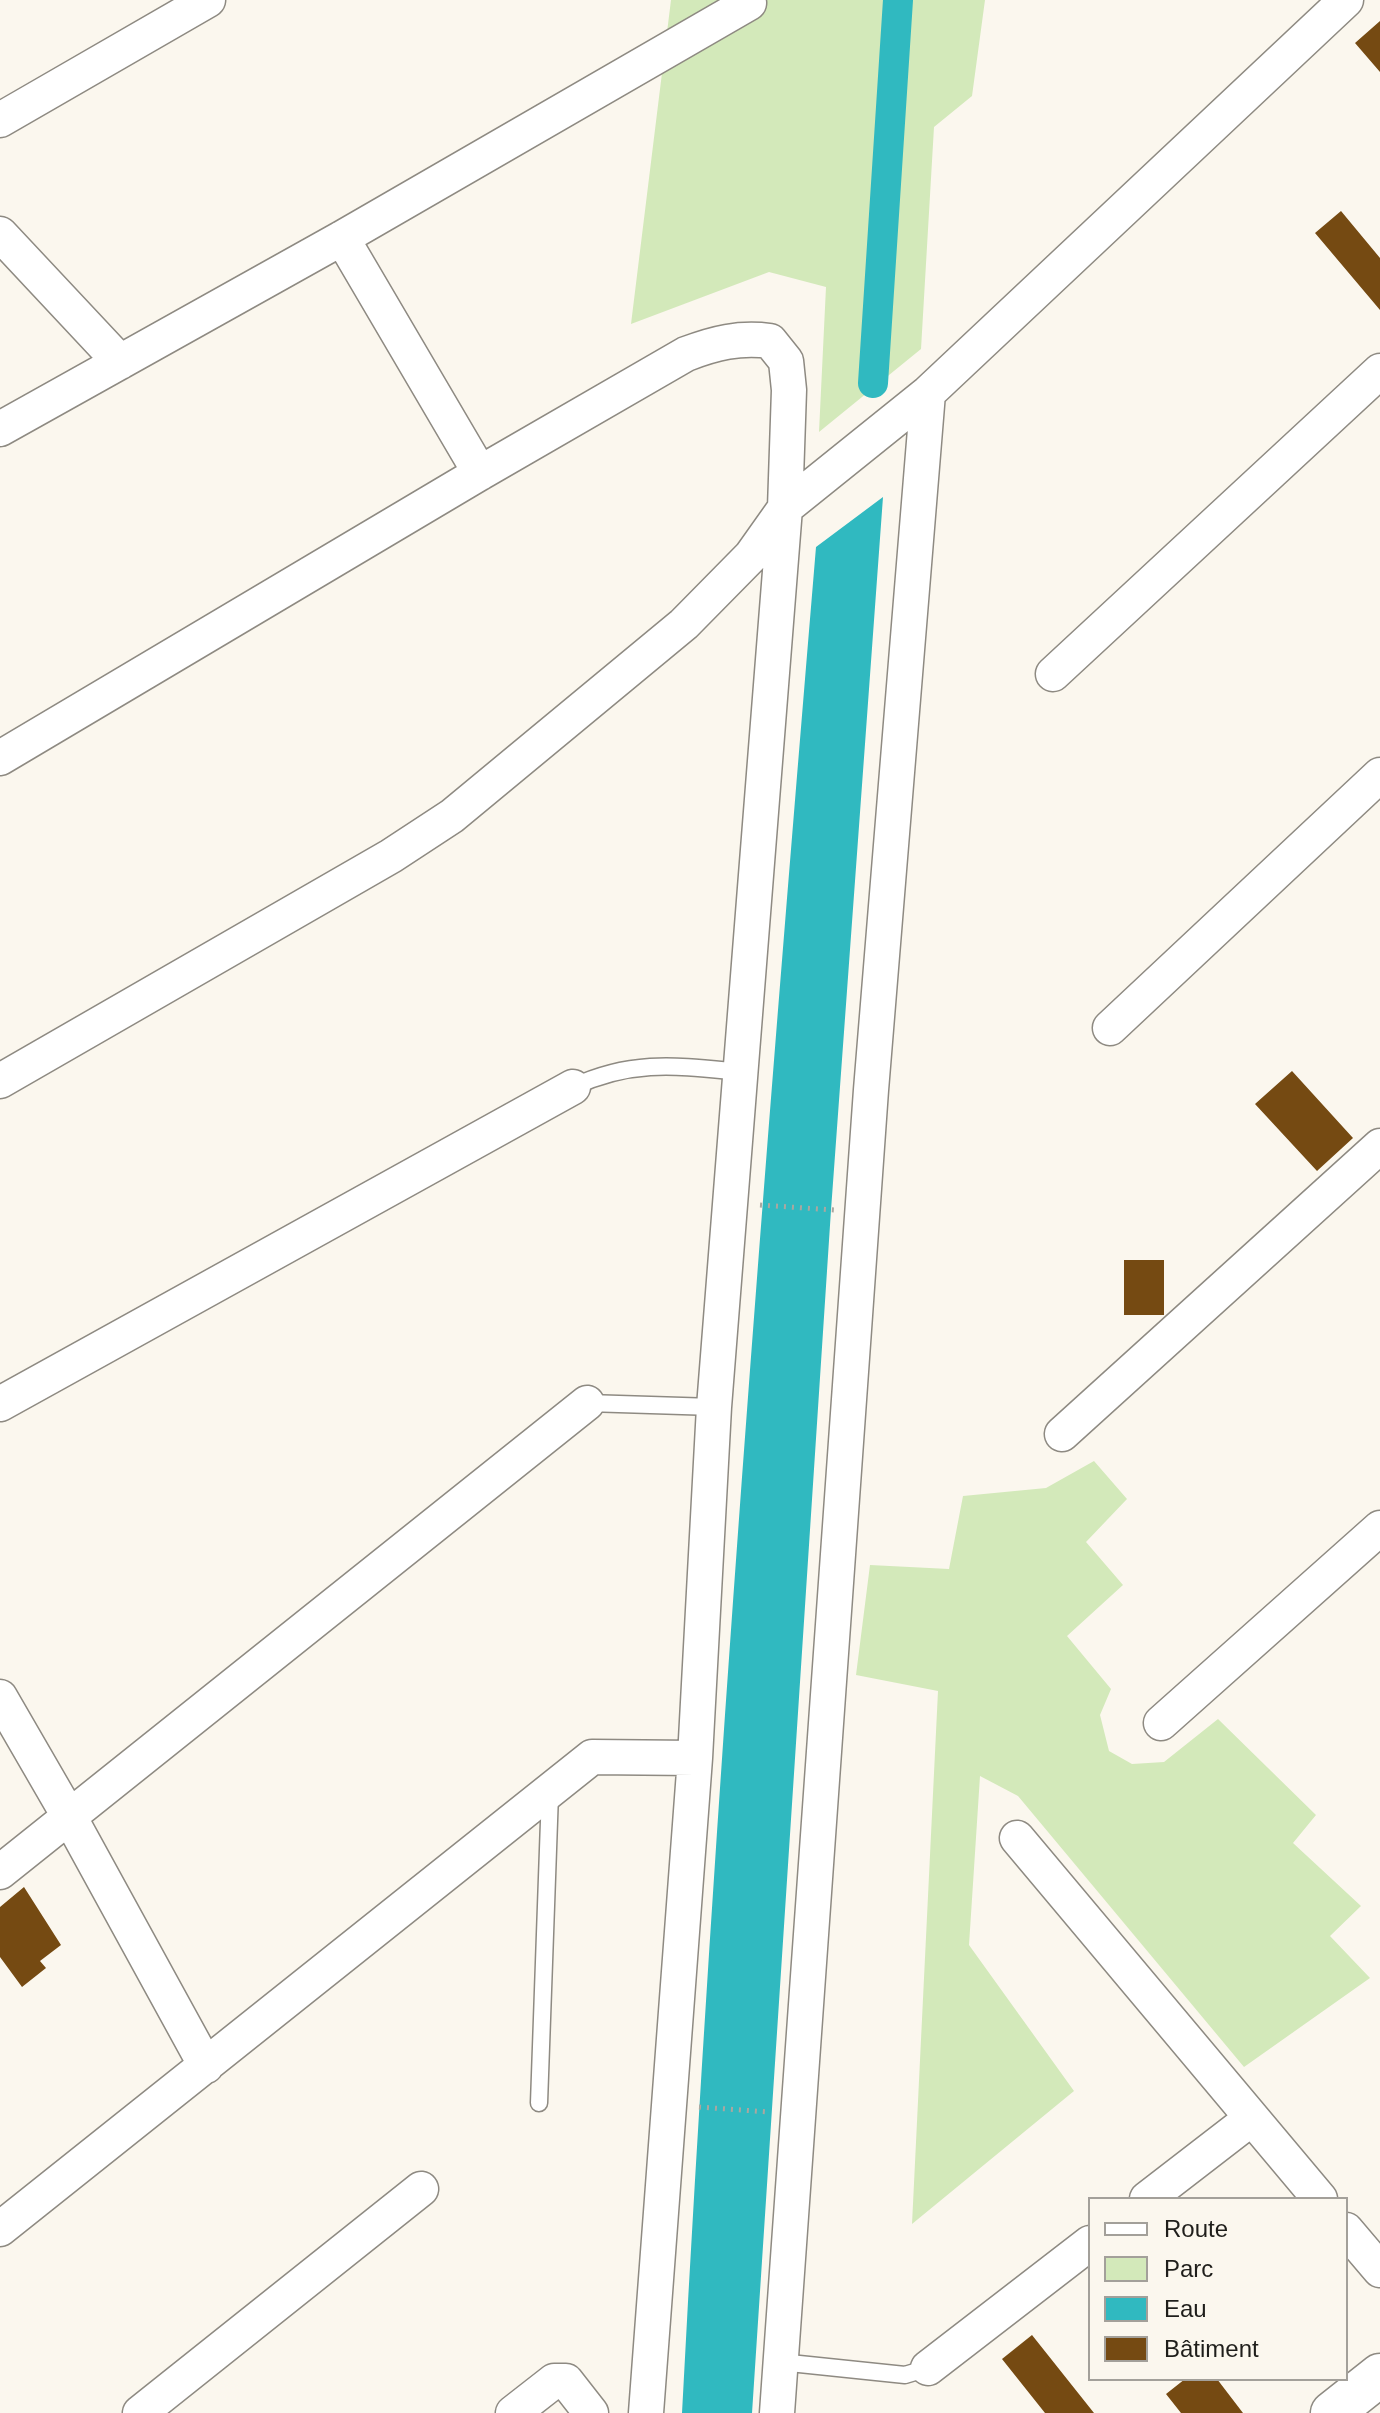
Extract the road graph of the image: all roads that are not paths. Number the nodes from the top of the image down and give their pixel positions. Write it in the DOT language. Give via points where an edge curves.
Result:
graph roads {
  1 [pos="208,0"];
  2 [pos="1346,0"];
  3 [pos="749,3"];
  4 [pos="0,120"];
  5 [pos="0,234"];
  6 [pos="342,238"];
  7 [pos="120,362"];
  8 [pos="1380,371"];
  9 [pos="928,393"];
  10 [pos="0,429"];
  11 [pos="480,473"];
  12 [pos="785,508"];
  13 [pos="1053,674"];
  14 [pos="0,758"];
  15 [pos="1380,775"];
  16 [pos="1110,1028"];
  17 [pos="742,1072"];
  18 [pos="0,1081"];
  19 [pos="573,1087"];
  20 [pos="1380,1146"];
  21 [pos="587,1403"];
  22 [pos="0,1404"];
  23 [pos="714,1407"];
  24 [pos="1062,1434"];
  25 [pos="1380,1528"];
  26 [pos="0,1697"];
  27 [pos="1161,1723"];
  28 [pos="695,1758"];
  29 [pos="550,1788"];
  30 [pos="70,1818"];
  31 [pos="1017,1838"];
  32 [pos="0,1872"];
  33 [pos="206,2066"];
  34 [pos="539,2103"];
  35 [pos="1252,2118"];
  36 [pos="421,2189"];
  37 [pos="1150,2197"];
  38 [pos="1318,2197"];
  39 [pos="0,2229"];
  40 [pos="1348,2232"];
  41 [pos="1088,2245"];
  42 [pos="1380,2270"];
  43 [pos="780,2362"];
  44 [pos="928,2368"];
  45 [pos="1380,2375"];
  46 [pos="140,2413"];
  47 [pos="513,2413"];
  48 [pos="591,2413"];
  49 [pos="646,2413"];
  50 [pos="777,2413"];
  51 [pos="1332,2413"];
  1 -- 4 [label="street"];
  2 -- 9 [label="street"];
  3 -- 6 [label="street"];
  5 -- 7 [label="street"];
  6 -- 7 [label="street"];
  6 -- 11 [label="street"];
  7 -- 10 [label="street"];
  8 -- 13 [label="street"];
  9 -- 12 [label="street"];
  9 -- 43 [label="street" via="871,1090"];
  11 -- 12 [label="street" via="686,354 748,338 770,341 786,361"];
  11 -- 14 [label="street"];
  12 -- 17 [label="street"];
  12 -- 18 [label="street" via="751,556 684,624 452,816"];
  15 -- 16 [label="street"];
  17 -- 19 [label="lane" via="661,1065 600,1075"];
  17 -- 23 [label="street"];
  19 -- 22 [label="street"];
  20 -- 24 [label="street"];
  21 -- 23 [label="lane"];
  21 -- 30 [label="street"];
  23 -- 28 [label="street"];
  25 -- 27 [label="street"];
  26 -- 30 [label="street"];
  28 -- 29 [label="street" via="592,1757"];
  28 -- 49 [label="street"];
  29 -- 33 [label="street"];
  29 -- 34 [label="lane"];
  30 -- 32 [label="street"];
  30 -- 33 [label="street"];
  31 -- 35 [label="street"];
  33 -- 39 [label="street"];
  35 -- 37 [label="street"];
  35 -- 38 [label="street"];
  36 -- 46 [label="street"];
  40 -- 42 [label="street"];
  41 -- 44 [label="street"];
  43 -- 44 [label="lane" via="905,2375"];
  43 -- 50 [label="street"];
  45 -- 51 [label="street"];
  47 -- 48 [label="street" via="560,2379"];
}
